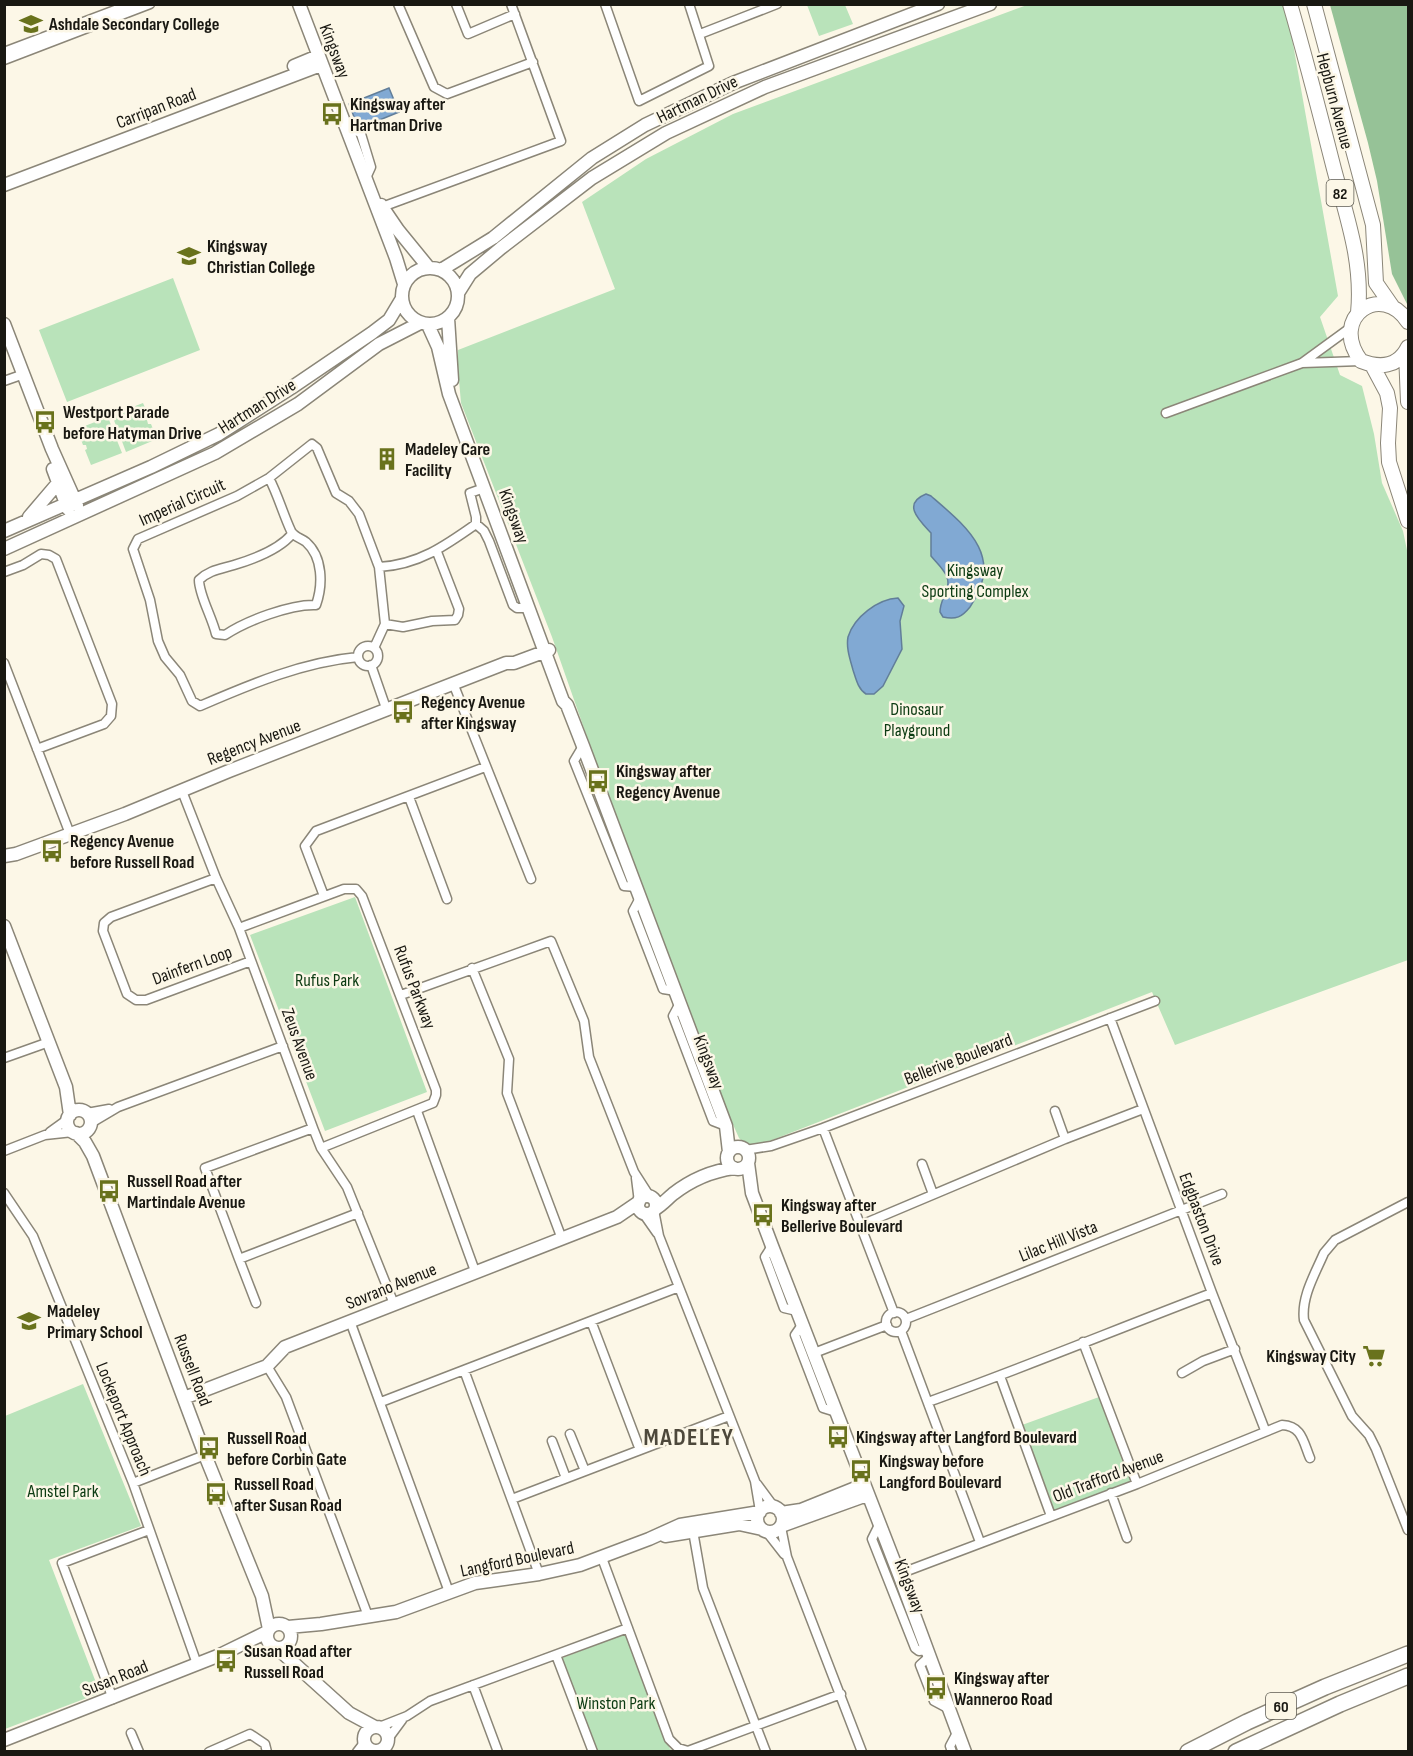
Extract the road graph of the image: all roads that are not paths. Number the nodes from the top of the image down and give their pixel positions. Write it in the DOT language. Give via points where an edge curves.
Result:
graph roads {
  1 [pos="131,4"];
  2 [pos="150,4"];
  3 [pos="298,4"];
  4 [pos="398,4"];
  5 [pos="456,4"];
  6 [pos="511,4"];
  7 [pos="605,4"];
  8 [pos="689,4"];
  9 [pos="777,4"];
  10 [pos="912,4"];
  11 [pos="944,4"];
  12 [pos="990,4"];
  13 [pos="1290,4"];
  14 [pos="1314,4"];
  15 [pos="936,5"];
  16 [pos="515,14"];
  17 [pos="945,21"];
  18 [pos="889,22"];
  19 [pos="700,34"];
  20 [pos="4,52"];
  21 [pos="4,60"];
  22 [pos="319,60"];
  23 [pos="534,62"];
  24 [pos="237,92"];
  25 [pos="4,178"];
  26 [pos="366,178"];
  27 [pos="4,185"];
  28 [pos="382,207"];
  29 [pos="435,269"];
  30 [pos="404,284"];
  31 [pos="458,293"];
  32 [pos="401,300"];
  33 [pos="1392,306"];
  34 [pos="1358,313"];
  35 [pos="448,318"];
  36 [pos="1408,322"];
  37 [pos="4,324"];
  38 [pos="424,324"];
  39 [pos="1350,328"];
  40 [pos="4,342"];
  41 [pos="1407,350"];
  42 [pos="1302,363"];
  43 [pos="1366,363"];
  44 [pos="21,375"];
  45 [pos="4,381"];
  46 [pos="1408,402"];
  47 [pos="1166,413"];
  48 [pos="457,415"];
  49 [pos="269,478"];
  50 [pos="58,483"];
  51 [pos="484,488"];
  52 [pos="70,502"];
  53 [pos="76,517"];
  54 [pos="26,520"];
  55 [pos="1408,521"];
  56 [pos="476,524"];
  57 [pos="4,531"];
  58 [pos="292,534"];
  59 [pos="4,549"];
  60 [pos="437,552"];
  61 [pos="379,567"];
  62 [pos="4,572"];
  63 [pos="526,602"];
  64 [pos="385,624"];
  65 [pos="546,647"];
  66 [pos="374,648"];
  67 [pos="358,657"];
  68 [pos="4,663"];
  69 [pos="371,665"];
  70 [pos="453,683"];
  71 [pos="387,711"];
  72 [pos="37,749"];
  73 [pos="485,767"];
  74 [pos="182,791"];
  75 [pos="409,797"];
  76 [pos="70,834"];
  77 [pos="10,855"];
  78 [pos="4,862"];
  79 [pos="216,878"];
  80 [pos="531,879"];
  81 [pos="324,896"];
  82 [pos="447,899"];
  83 [pos="4,926"];
  84 [pos="239,928"];
  85 [pos="10,956"];
  86 [pos="251,961"];
  87 [pos="472,968"];
  88 [pos="401,995"];
  89 [pos="1155,1001"];
  90 [pos="1110,1018"];
  91 [pos="49,1042"];
  92 [pos="283,1046"];
  93 [pos="4,1058"];
  94 [pos="66,1087"];
  95 [pos="1143,1109"];
  96 [pos="417,1111"];
  97 [pos="1055,1111"];
  98 [pos="69,1117"];
  99 [pos="88,1119"];
  100 [pos="727,1127"];
  101 [pos="313,1128"];
  102 [pos="824,1128"];
  103 [pos="74,1132"];
  104 [pos="45,1135"];
  105 [pos="1065,1139"];
  106 [pos="321,1148"];
  107 [pos="4,1151"];
  108 [pos="729,1153"];
  109 [pos="93,1156"];
  110 [pos="742,1159"];
  111 [pos="922,1164"];
  112 [pos="698,1178"];
  113 [pos="4,1193"];
  114 [pos="933,1194"];
  115 [pos="1222,1194"];
  116 [pos="1408,1202"];
  117 [pos="647,1205"];
  118 [pos="1180,1210"];
  119 [pos="358,1214"];
  120 [pos="861,1225"];
  121 [pos="562,1239"];
  122 [pos="239,1259"];
  123 [pos="475,1271"];
  124 [pos="679,1287"];
  125 [pos="1212,1293"];
  126 [pos="256,1303"];
  127 [pos="394,1304"];
  128 [pos="894,1313"];
  129 [pos="906,1319"];
  130 [pos="350,1321"];
  131 [pos="591,1321"];
  132 [pos="802,1324"];
  133 [pos="887,1325"];
  134 [pos="901,1331"];
  135 [pos="1083,1342"];
  136 [pos="1235,1349"];
  137 [pos="814,1353"];
  138 [pos="267,1366"];
  139 [pos="464,1370"];
  140 [pos="1182,1373"];
  141 [pos="1000,1376"];
  142 [pos="184,1398"];
  143 [pos="381,1402"];
  144 [pos="928,1402"];
  145 [pos="836,1412"];
  146 [pos="729,1416"];
  147 [pos="1265,1430"];
  148 [pos="570,1434"];
  149 [pos="552,1442"];
  150 [pos="640,1450"];
  151 [pos="205,1455"];
  152 [pos="1310,1458"];
  153 [pos="585,1471"];
  154 [pos="566,1479"];
  155 [pos="755,1481"];
  156 [pos="133,1483"];
  157 [pos="1137,1484"];
  158 [pos="865,1490"];
  159 [pos="1111,1493"];
  160 [pos="512,1499"];
  161 [pos="760,1512"];
  162 [pos="1051,1516"];
  163 [pos="779,1518"];
  164 [pos="879,1525"];
  165 [pos="148,1530"];
  166 [pos="764,1530"];
  167 [pos="1408,1530"];
  168 [pos="693,1531"];
  169 [pos="1128,1538"];
  170 [pos="649,1539"];
  171 [pos="980,1542"];
  172 [pos="786,1557"];
  173 [pos="602,1558"];
  174 [pos="539,1574"];
  175 [pos="899,1574"];
  176 [pos="449,1592"];
  177 [pos="262,1596"];
  178 [pos="368,1617"];
  179 [pos="628,1628"];
  180 [pos="268,1631"];
  181 [pos="283,1638"];
  182 [pos="238,1647"];
  183 [pos="929,1653"];
  184 [pos="1408,1654"];
  185 [pos="556,1655"];
  186 [pos="197,1664"];
  187 [pos="1408,1667"];
  188 [pos="1408,1676"];
  189 [pos="473,1684"];
  190 [pos="841,1694"];
  191 [pos="112,1699"];
  192 [pos="1340,1704"];
  193 [pos="349,1713"];
  194 [pos="406,1716"];
  195 [pos="756,1725"];
  196 [pos="377,1727"];
  197 [pos="958,1731"];
  198 [pos="131,1733"];
  199 [pos="4,1740"];
  200 [pos="361,1744"];
  201 [pos="385,1747"];
  202 [pos="139,1752"];
  203 [pos="209,1752"];
  204 [pos="267,1752"];
  205 [pos="498,1752"];
  206 [pos="593,1752"];
  207 [pos="766,1752"];
  208 [pos="862,1752"];
  209 [pos="952,1752"];
  210 [pos="965,1752"];
  211 [pos="1188,1752"];
  212 [pos="1236,1752"];
  1 -- 20 [label="street"];
  2 -- 21 [label="street"];
  3 -- 22 [label="street, Kingsway"];
  4 -- 23 [label="street" via="434,87 447,94"];
  5 -- 16 [label="street" via="468,34"];
  6 -- 16 [label="street"];
  7 -- 19 [label="street" via="639,101 709,66"];
  8 -- 19 [label="street"];
  9 -- 19 [label="street"];
  10 -- 18 [label="street"];
  11 -- 17 [label="street"];
  12 -- 17 [label="street, Hartman Drive"];
  13 -- 34 [label="main road, Hepburn Avenue / 82" via="1358,258"];
  14 -- 33 [label="main road, Hepburn Avenue / 82" via="1373,225 1376,283"];
  15 -- 17 [label="street"];
  15 -- 18 [label="street, Hartman Drive"];
  16 -- 23 [label="street"];
  17 -- 31 [label="street, Hartman Drive" via="765,87 666,133 591,178 482,262"];
  18 -- 29 [label="street, Hartman Drive" via="734,83 645,125 592,158 493,238"];
  22 -- 24 [label="street, Carripan Road"];
  22 -- 26 [label="street, Kingsway"];
  23 -- 28 [label="street" via="561,141"];
  24 -- 25 [label="street, Carripan Road"];
  24 -- 27 [label="street, Carripan Road"];
  26 -- 28 [label="street, Kingsway"];
  26 -- 30 [label="street, Kingsway"];
  28 -- 29 [label="street, Kingsway"];
  29 -- 30 [label="street" via="416,271"];
  29 -- 31 [label="street" via="453,279"];
  30 -- 32 [label="street"];
  31 -- 35 [label="street" via="456,307"];
  32 -- 38 [label="street" via="409,315"];
  32 -- 52 [label="street, Hartman Drive" via="389,320 372,333 219,434"];
  33 -- 34 [label="main road" via="1376,304"];
  33 -- 36 [label="main road, 82"];
  34 -- 39 [label="main road, 82"];
  35 -- 38 [label="street"];
  35 -- 48 [label="street, Kingsway"];
  37 -- 44 [label="street"];
  38 -- 48 [label="street, Kingsway" via="438,347"];
  38 -- 53 [label="street, Hartman Drive" via="379,344 298,404 225,448"];
  39 -- 42 [label="street"];
  39 -- 43 [label="main road" via="1350,342"];
  40 -- 44 [label="street"];
  41 -- 43 [label="main road" via="1397,361 1383,366"];
  41 -- 46 [label="main road"];
  42 -- 43 [label="street"];
  42 -- 47 [label="street"];
  43 -- 55 [label="main road" via="1387,393 1389,462"];
  44 -- 45 [label="street"];
  44 -- 50 [label="street"];
  44 -- 52 [label="street"];
  48 -- 51 [label="street, Kingsway"];
  49 -- 58 [label="street"];
  49 -- 61 [label="street, Imperial Circuit" via="312,444 317,448 336,493 349,501 358,514"];
  49 -- 67 [label="street, Imperial Circuit" via="138,539 134,549 165,657 180,675 192,701 201,706 296,668"];
  50 -- 52 [label="street"];
  50 -- 54 [label="street"];
  51 -- 56 [label="street" via="470,493"];
  51 -- 63 [label="street, Kingsway"];
  52 -- 53 [label="street"];
  52 -- 54 [label="street, Hartman Drive"];
  53 -- 59 [label="street, Hartman Drive"];
  54 -- 57 [label="street, Hartman Drive"];
  56 -- 60 [label="street"];
  56 -- 63 [label="street" via="489,541 513,604 517,608"];
  58 -- 58 [label="street" via="275,548 206,573 200,580 216,634 225,635 286,610 316,604 320,595 318,563 308,544"];
  60 -- 61 [label="street"];
  60 -- 64 [label="street" via="459,609 455,620 403,627"];
  61 -- 64 [label="street, Imperial Circuit"];
  62 -- 72 [label="street" via="41,554 56,559 112,704 111,716 104,724"];
  63 -- 65 [label="street, Kingsway"];
  64 -- 66 [label="street"];
  65 -- 70 [label="street, Regency Avenue"];
  65 -- 100 [label="street, Kingsway" via="563,701"];
  66 -- 67 [label="street, Imperial Circuit" via="363,647"];
  66 -- 69 [label="street" via="377,658"];
  67 -- 69 [label="street" via="361,663"];
  68 -- 72 [label="street"];
  69 -- 71 [label="street"];
  70 -- 71 [label="street, Regency Avenue"];
  70 -- 73 [label="street"];
  71 -- 74 [label="street, Regency Avenue"];
  72 -- 76 [label="street"];
  73 -- 75 [label="street"];
  73 -- 80 [label="street"];
  74 -- 76 [label="street, Regency Avenue"];
  74 -- 79 [label="street, Zeus Avenue"];
  75 -- 81 [label="street" via="316,831 305,846"];
  75 -- 82 [label="street"];
  76 -- 77 [label="street, Regency Avenue"];
  77 -- 78 [label="street, Regency Avenue"];
  79 -- 84 [label="street, Zeus Avenue"];
  79 -- 86 [label="street, Dainfern Loop" via="104,923 103,931 127,994 136,1000 146,1000"];
  81 -- 84 [label="street, Rufus Parkway"];
  81 -- 88 [label="street, Rufus Parkway" via="348,888 360,892"];
  83 -- 85 [label="street"];
  84 -- 86 [label="street, Zeus Avenue"];
  85 -- 91 [label="street"];
  86 -- 92 [label="street, Zeus Avenue"];
  87 -- 88 [label="street"];
  87 -- 117 [label="street" via="551,941 584,1021 589,1056"];
  87 -- 121 [label="street" via="509,1059 507,1093"];
  88 -- 96 [label="street, Rufus Parkway" via="436,1090 433,1103"];
  89 -- 90 [label="street, Bellerive Boulevard"];
  90 -- 95 [label="street, Edgbaston Drive"];
  90 -- 102 [label="street, Bellerive Boulevard"];
  91 -- 93 [label="street"];
  91 -- 94 [label="street"];
  92 -- 99 [label="street"];
  92 -- 101 [label="street, Zeus Avenue"];
  94 -- 98 [label="street"];
  94 -- 99 [label="street"];
  95 -- 105 [label="street"];
  95 -- 118 [label="street, Edgbaston Drive"];
  96 -- 106 [label="street, Rufus Parkway"];
  96 -- 123 [label="street"];
  97 -- 105 [label="street"];
  98 -- 99 [label="street" via="76,1111"];
  98 -- 103 [label="street" via="68,1126"];
  98 -- 104 [label="street"];
  99 -- 103 [label="street" via="82,1134"];
  99 -- 109 [label="street, Russell Road"];
  100 -- 108 [label="street, Kingsway"];
  100 -- 110 [label="street, Kingsway"];
  101 -- 106 [label="street, Zeus Avenue"];
  101 -- 122 [label="street" via="205,1168"];
  102 -- 110 [label="street, Bellerive Boulevard"];
  102 -- 120 [label="street"];
  103 -- 104 [label="street"];
  103 -- 109 [label="street, Russell Road"];
  104 -- 107 [label="street"];
  105 -- 114 [label="street"];
  106 -- 119 [label="street, Zeus Avenue" via="347,1187"];
  108 -- 110 [label="street, Kingsway" via="728,1161"];
  108 -- 112 [label="street, Sovrano Avenue"];
  109 -- 142 [label="street, Russell Road"];
  110 -- 112 [label="street, Sovrano Avenue"];
  110 -- 132 [label="street, Kingsway"];
  111 -- 114 [label="street"];
  112 -- 117 [label="street, Sovrano Avenue"];
  113 -- 156 [label="street, Lockeport Approach" via="33,1236"];
  114 -- 120 [label="street"];
  115 -- 118 [label="street, Lilac Hill Vista"];
  116 -- 167 [label="street" via="1329,1246 1303,1311 1352,1416 1376,1449"];
  117 -- 121 [label="street, Sovrano Avenue"];
  117 -- 124 [label="street"];
  118 -- 125 [label="street, Edgbaston Drive"];
  118 -- 129 [label="street, Lilac Hill Vista"];
  119 -- 122 [label="street"];
  119 -- 127 [label="street, Zeus Avenue"];
  120 -- 128 [label="street"];
  121 -- 123 [label="street, Sovrano Avenue"];
  122 -- 126 [label="street"];
  123 -- 127 [label="street, Sovrano Avenue"];
  124 -- 131 [label="street"];
  124 -- 146 [label="street"];
  125 -- 135 [label="street"];
  125 -- 136 [label="street, Edgbaston Drive"];
  127 -- 130 [label="street, Sovrano Avenue"];
  128 -- 129 [label="street" via="901,1313"];
  128 -- 133 [label="street" via="887,1318"];
  129 -- 134 [label="street"];
  130 -- 138 [label="street, Sovrano Avenue" via="285,1347"];
  130 -- 143 [label="street"];
  131 -- 139 [label="street"];
  131 -- 150 [label="street"];
  132 -- 137 [label="street, Kingsway"];
  132 -- 145 [label="street, Kingsway" via="795,1335 822,1408"];
  133 -- 134 [label="street" via="891,1330"];
  133 -- 137 [label="street"];
  134 -- 144 [label="street"];
  135 -- 141 [label="street"];
  135 -- 157 [label="street"];
  136 -- 140 [label="street"];
  136 -- 147 [label="street, Edgbaston Drive"];
  137 -- 145 [label="street, Kingsway"];
  138 -- 142 [label="street, Sovrano Avenue"];
  138 -- 178 [label="street" via="286,1397"];
  139 -- 143 [label="street"];
  139 -- 160 [label="street"];
  141 -- 144 [label="street"];
  141 -- 162 [label="street"];
  142 -- 151 [label="street, Russell Road"];
  143 -- 176 [label="street"];
  144 -- 171 [label="street"];
  145 -- 158 [label="street, Kingsway"];
  146 -- 150 [label="street"];
  146 -- 155 [label="street"];
  147 -- 152 [label="street, Old Trafford Avenue" via="1282,1425 1300,1431"];
  147 -- 157 [label="street, Old Trafford Avenue"];
  148 -- 153 [label="street"];
  149 -- 154 [label="street"];
  150 -- 153 [label="street"];
  151 -- 156 [label="street"];
  151 -- 177 [label="street, Russell Road"];
  153 -- 154 [label="street"];
  154 -- 160 [label="street"];
  155 -- 161 [label="street"];
  155 -- 163 [label="street"];
  156 -- 165 [label="street, Lockeport Approach"];
  157 -- 159 [label="street, Old Trafford Avenue"];
  158 -- 163 [label="street"];
  158 -- 164 [label="street, Kingsway"];
  159 -- 162 [label="street, Old Trafford Avenue"];
  159 -- 169 [label="street"];
  160 -- 174 [label="street"];
  161 -- 163 [label="street" via="766,1507"];
  161 -- 166 [label="street" via="758,1521"];
  161 -- 170 [label="street, Langford Boulevard" via="680,1525"];
  162 -- 171 [label="street, Old Trafford Avenue"];
  163 -- 166 [label="street" via="774,1532"];
  163 -- 172 [label="street"];
  164 -- 175 [label="street, Kingsway"];
  164 -- 183 [label="street, Kingsway" via="872,1539 915,1648"];
  165 -- 186 [label="street, Lockeport Approach"];
  165 -- 191 [label="street" via="62,1563"];
  166 -- 168 [label="street, Langford Boulevard" via="739,1524"];
  166 -- 172 [label="street"];
  168 -- 170 [label="street, Langford Boulevard"];
  168 -- 195 [label="street" via="702,1587"];
  170 -- 173 [label="street, Langford Boulevard"];
  171 -- 175 [label="street, Old Trafford Avenue"];
  172 -- 190 [label="street"];
  173 -- 174 [label="street, Langford Boulevard"];
  173 -- 179 [label="street"];
  174 -- 176 [label="street, Langford Boulevard" via="475,1583"];
  175 -- 183 [label="street, Kingsway"];
  176 -- 178 [label="street, Langford Boulevard" via="396,1612"];
  177 -- 180 [label="street, Russell Road"];
  177 -- 181 [label="street, Russell Road"];
  178 -- 181 [label="street, Langford Boulevard" via="321,1624"];
  179 -- 185 [label="street"];
  179 -- 195 [label="street" via="669,1739 678,1748 688,1751"];
  180 -- 181 [label="street, Russell Road" via="268,1641"];
  180 -- 181 [label="street, Langford Boulevard" via="276,1624"];
  180 -- 182 [label="street, Susan Road"];
  181 -- 182 [label="street, Susan Road"];
  181 -- 193 [label="street" via="303,1671"];
  182 -- 186 [label="street, Susan Road"];
  183 -- 197 [label="street, Kingsway"];
  184 -- 211 [label="highway, 60" via="1316,1691"];
  185 -- 189 [label="street"];
  185 -- 206 [label="street"];
  186 -- 191 [label="street, Susan Road"];
  187 -- 192 [label="highway" via="1363,1687"];
  188 -- 192 [label="highway, 60"];
  189 -- 194 [label="street" via="430,1701"];
  189 -- 205 [label="street"];
  190 -- 195 [label="street"];
  190 -- 208 [label="street"];
  191 -- 199 [label="street, Susan Road"];
  192 -- 212 [label="highway, 60"];
  193 -- 196 [label="street"];
  193 -- 200 [label="street"];
  194 -- 196 [label="street"];
  194 -- 201 [label="street"];
  195 -- 207 [label="street"];
  196 -- 200 [label="street" via="367,1730"];
  196 -- 201 [label="street" via="385,1732"];
  197 -- 209 [label="street"];
  197 -- 210 [label="street, Kingsway"];
  198 -- 202 [label="street"];
  200 -- 201 [label="street" via="369,1750"];
  203 -- 204 [label="street" via="250,1734 264,1744"];
}
